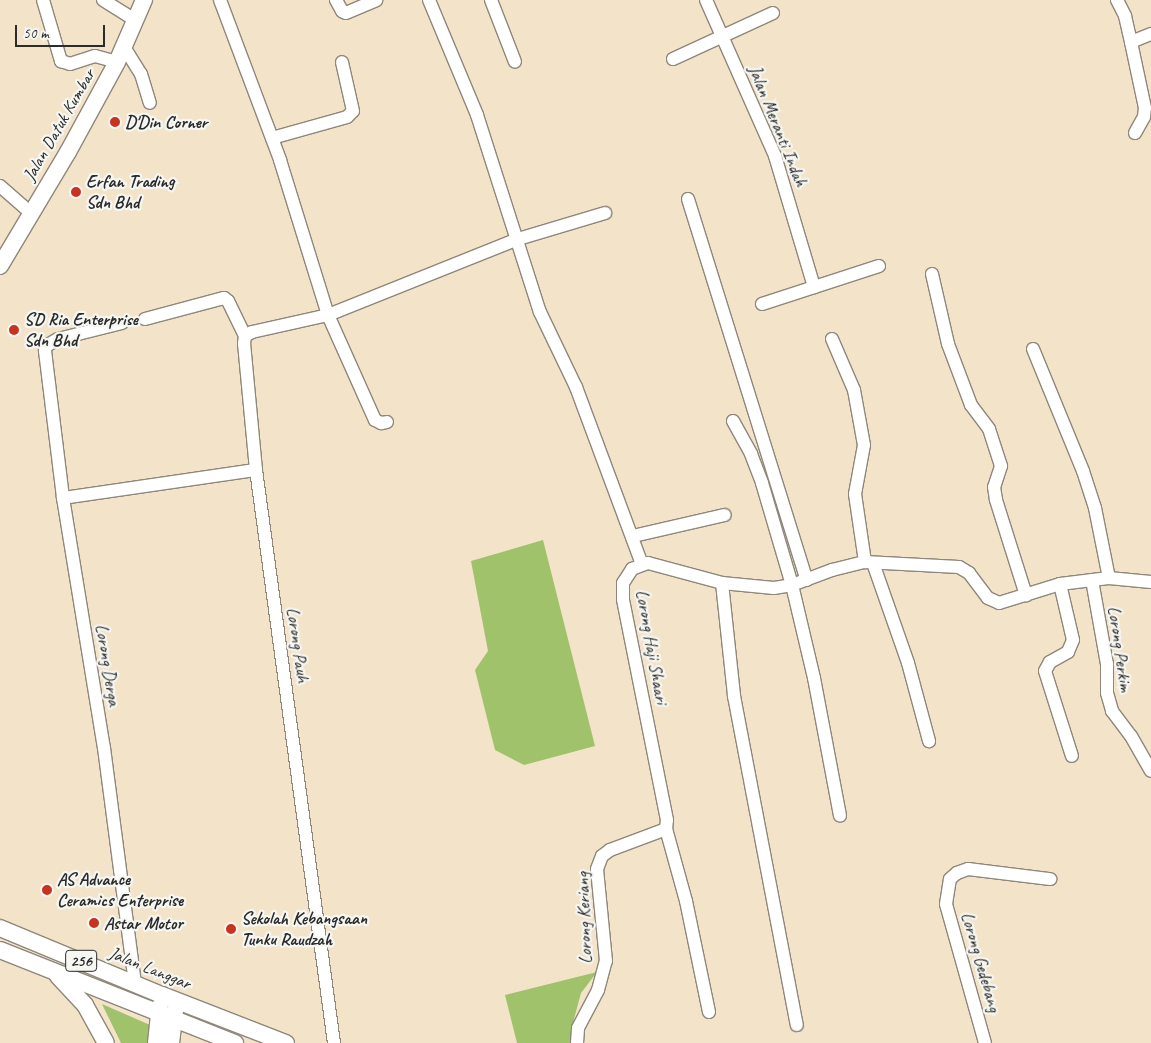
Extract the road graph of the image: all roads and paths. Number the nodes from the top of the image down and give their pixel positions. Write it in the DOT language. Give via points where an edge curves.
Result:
graph roads {
  1 [pos="43,0"];
  2 [pos="103,0"];
  3 [pos="144,0"];
  4 [pos="220,0"];
  5 [pos="336,0"];
  6 [pos="376,0"];
  7 [pos="428,0"];
  8 [pos="491,0"];
  9 [pos="706,0"];
  10 [pos="1117,0"];
  11 [pos="773,13"];
  12 [pos="135,20"];
  13 [pos="1151,34"];
  14 [pos="721,37"];
  15 [pos="1131,42"];
  16 [pos="124,47"];
  17 [pos="673,59"];
  18 [pos="117,62"];
  19 [pos="342,62"];
  20 [pos="515,62"];
  21 [pos="150,103"];
  22 [pos="1135,133"];
  23 [pos="272,138"];
  24 [pos="0,186"];
  25 [pos="688,199"];
  26 [pos="31,213"];
  27 [pos="605,213"];
  28 [pos="518,239"];
  29 [pos="0,266"];
  30 [pos="879,266"];
  31 [pos="932,274"];
  32 [pos="814,287"];
  33 [pos="762,304"];
  34 [pos="328,315"];
  35 [pos="145,319"];
  36 [pos="122,324"];
  37 [pos="245,336"];
  38 [pos="832,339"];
  39 [pos="1033,349"];
  40 [pos="733,421"];
  41 [pos="387,422"];
  42 [pos="256,470"];
  43 [pos="63,498"];
  44 [pos="725,515"];
  45 [pos="633,536"];
  46 [pos="869,562"];
  47 [pos="642,564"];
  48 [pos="1109,578"];
  49 [pos="807,580"];
  50 [pos="1092,580"];
  51 [pos="1151,582"];
  52 [pos="722,583"];
  53 [pos="1060,584"];
  54 [pos="792,585"];
  55 [pos="1026,595"];
  56 [pos="929,741"];
  57 [pos="1072,756"];
  58 [pos="1151,771"];
  59 [pos="840,816"];
  60 [pos="666,829"];
  61 [pos="1050,879"];
  62 [pos="0,928"];
  63 [pos="0,950"];
  64 [pos="53,971"];
  65 [pos="135,984"];
  66 [pos="170,998"];
  67 [pos="709,1012"];
  68 [pos="166,1017"];
  69 [pos="797,1025"];
  70 [pos="106,1043"];
  71 [pos="156,1043"];
  72 [pos="171,1043"];
  73 [pos="235,1043"];
  74 [pos="286,1043"];
  75 [pos="334,1043"];
  76 [pos="577,1043"];
  77 [pos="985,1043"];
  1 -- 18 [label="street" via="62,61 70,64 94,56"];
  2 -- 12 [label="street"];
  3 -- 12 [label="main road, Jalan Datuk Kumbar"];
  4 -- 23 [label="street"];
  5 -- 6 [label="street" via="346,13"];
  7 -- 28 [label="street" via="477,115"];
  8 -- 20 [label="street"];
  9 -- 14 [label="street, Jalan Meranti Indah"];
  10 -- 15 [label="street" via="1125,16"];
  11 -- 14 [label="street"];
  12 -- 16 [label="main road, Jalan Datuk Kumbar"];
  13 -- 15 [label="street"];
  14 -- 17 [label="street"];
  14 -- 32 [label="street, Jalan Meranti Indah" via="775,156"];
  15 -- 22 [label="street" via="1145,108"];
  16 -- 18 [label="main road, Jalan Datuk Kumbar"];
  16 -- 21 [label="street" via="141,74"];
  18 -- 26 [label="main road, Jalan Datuk Kumbar"];
  19 -- 23 [label="street" via="353,111 347,117"];
  23 -- 34 [label="street"];
  24 -- 26 [label="street"];
  25 -- 49 [label="street"];
  26 -- 29 [label="main road, Jalan Datuk Kumbar"];
  27 -- 28 [label="street"];
  28 -- 34 [label="street"];
  28 -- 45 [label="street" via="540,312 576,387"];
  30 -- 32 [label="street"];
  31 -- 55 [label="street" via="948,344 971,405 989,429 1001,466 994,487 996,500"];
  32 -- 33 [label="street"];
  34 -- 37 [label="street"];
  34 -- 41 [label="street" via="375,420"];
  35 -- 37 [label="street" via="224,298"];
  36 -- 43 [label="street, Lorong Derga" via="58,339 46,346"];
  37 -- 42 [label="street, Lorong Pauh"];
  38 -- 46 [label="street" via="854,390 864,445 855,494"];
  39 -- 48 [label="street" via="1083,471 1095,508"];
  40 -- 54 [label="street" via="762,483"];
  42 -- 43 [label="street"];
  42 -- 75 [label="street, Lorong Pauh"];
  43 -- 65 [label="street, Lorong Derga" via="104,748"];
  44 -- 45 [label="street"];
  45 -- 47 [label="street"];
  46 -- 49 [label="street, Lorong Haji Shaari"];
  46 -- 55 [label="street, Lorong Haji Shaari" via="965,569 988,598 999,604"];
  46 -- 56 [label="street" via="908,663"];
  47 -- 52 [label="street, Lorong Haji Shaari"];
  47 -- 60 [label="street, Lorong Haji Shaari" via="628,573 623,583 623,599 668,820"];
  48 -- 50 [label="street, Lorong Haji Shaari"];
  48 -- 51 [label="street, Lorong Haji Shaari"];
  49 -- 54 [label="street, Lorong Haji Shaari"];
  50 -- 53 [label="street, Lorong Haji Shaari"];
  50 -- 58 [label="street, Lorong Perkim" via="1112,711"];
  52 -- 54 [label="street, Lorong Haji Shaari" via="774,588"];
  52 -- 69 [label="street" via="734,696"];
  53 -- 55 [label="street, Lorong Haji Shaari"];
  53 -- 57 [label="street" via="1073,640 1068,652 1050,662 1045,671"];
  54 -- 59 [label="street" via="814,678"];
  60 -- 67 [label="street, Lorong Haji Shaari" via="686,901"];
  60 -- 76 [label="street, Lorong Keriang" via="602,856 597,869 606,961 598,990 578,1028"];
  61 -- 77 [label="street, Lorong Gedebang" via="968,869 950,879 946,904"];
  62 -- 65 [label="main road, Jalan Langgar / 256"];
  63 -- 64 [label="main road, 256"];
  64 -- 68 [label="main road, 256"];
  64 -- 70 [label="main road" via="85,1005"];
  65 -- 66 [label="main road, Jalan Langgar / 256"];
  66 -- 68 [label="main road"];
  66 -- 74 [label="main road, Jalan Langgar / 256"];
  68 -- 71 [label="main road"];
  68 -- 72 [label="main road"];
  68 -- 73 [label="main road, 256"];
}
